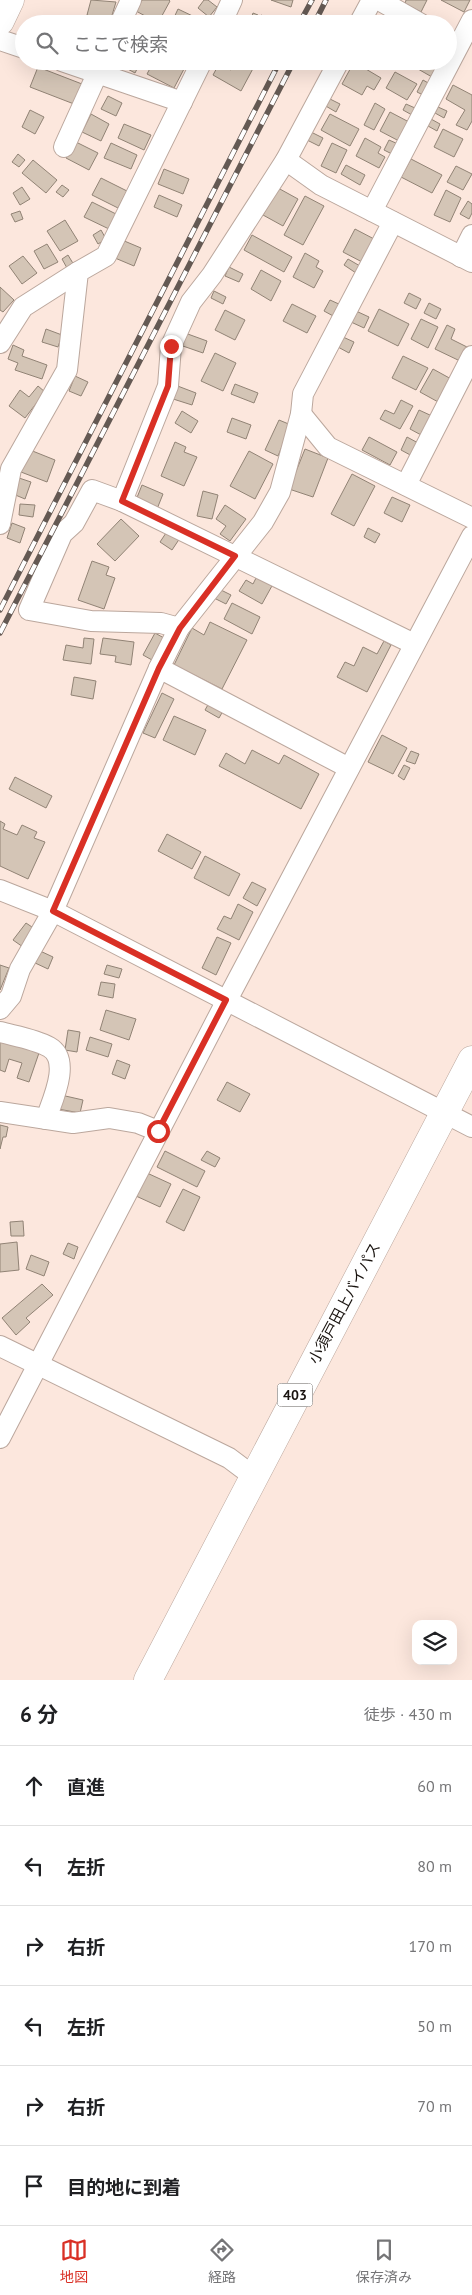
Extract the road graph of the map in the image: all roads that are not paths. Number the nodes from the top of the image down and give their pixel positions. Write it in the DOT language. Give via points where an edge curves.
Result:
graph roads {
  1 [pos="10,0"];
  2 [pos="131,0"];
  3 [pos="232,0"];
  4 [pos="372,0"];
  5 [pos="379,0"];
  6 [pos="124,15"];
  7 [pos="225,15"];
  8 [pos="364,15"];
  9 [pos="406,15"];
  10 [pos="472,20"];
  11 [pos="0,21"];
  12 [pos="0,40"];
  13 [pos="15,45"];
  14 [pos="460,45"];
  15 [pos="99,70"];
  16 [pos="107,70"];
  17 [pos="198,70"];
  18 [pos="334,70"];
  19 [pos="447,70"];
  20 [pos="182,102"];
  21 [pos="64,147"];
  22 [pos="286,160"];
  23 [pos="372,211"];
  24 [pos="393,222"];
  25 [pos="472,235"];
  26 [pos="467,260"];
  27 [pos="78,272"];
  28 [pos="0,343"];
  29 [pos="472,356"];
  30 [pos="301,414"];
  31 [pos="406,484"];
  32 [pos="122,501"];
  33 [pos="472,518"];
  34 [pos="0,522"];
  35 [pos="472,538"];
  36 [pos="235,556"];
  37 [pos="180,628"];
  38 [pos="414,644"];
  39 [pos="159,668"];
  40 [pos="349,768"];
  41 [pos="0,890"];
  42 [pos="53,911"];
  43 [pos="226,1000"];
  44 [pos="0,1009"];
  45 [pos="0,1032"];
  46 [pos="472,1060"];
  47 [pos="0,1112"];
  48 [pos="445,1112"];
  49 [pos="46,1120"];
  50 [pos="472,1127"];
  51 [pos="158,1131"];
  52 [pos="0,1346"];
  53 [pos="37,1366"];
  54 [pos="0,1438"];
  55 [pos="253,1476"];
  56 [pos="148,1680"];
  1 -- 11 [label="highway"];
  2 -- 6 [label="street"];
  3 -- 7 [label="street"];
  4 -- 8 [label="street"];
  5 -- 9 [label="street"];
  10 -- 14 [label="street"];
  12 -- 13 [label="street"];
  15 -- 21 [label="street"];
  16 -- 20 [label="street"];
  17 -- 20 [label="street"];
  18 -- 22 [label="street"];
  19 -- 23 [label="street"];
  20 -- 27 [label="street" via="106,256"];
  22 -- 23 [label="street" via="321,185"];
  22 -- 32 [label="street" via="192,302 171,346 168,386"];
  23 -- 24 [label="street"];
  24 -- 26 [label="street"];
  24 -- 30 [label="street" via="304,394"];
  25 -- 26 [label="street"];
  27 -- 28 [label="street" via="22,307"];
  27 -- 34 [label="street" via="67,370 11,469"];
  29 -- 31 [label="street"];
  30 -- 31 [label="street" via="328,447"];
  30 -- 36 [label="street" via="280,492 263,522"];
  31 -- 33 [label="street"];
  32 -- 36 [label="street"];
  32 -- 37 [label="street" via="92,490 74,523 62,534 29,610 91,621 162,623"];
  35 -- 38 [label="street"];
  36 -- 37 [label="street"];
  36 -- 38 [label="street"];
  37 -- 39 [label="street"];
  38 -- 40 [label="street"];
  39 -- 40 [label="street"];
  39 -- 42 [label="street"];
  40 -- 43 [label="street"];
  41 -- 42 [label="street"];
  42 -- 43 [label="street"];
  42 -- 44 [label="street" via="20,969 11,996"];
  43 -- 48 [label="street"];
  43 -- 51 [label="street"];
  45 -- 49 [label="street" via="50,1048 58,1058 61,1073"];
  46 -- 48 [label="highway, 小須戸田上バイパス / 403"];
  47 -- 49 [label="street"];
  48 -- 50 [label="street"];
  48 -- 55 [label="highway, 小須戸田上バイパス / 403"];
  49 -- 51 [label="street" via="73,1124 109,1118 138,1123"];
  51 -- 53 [label="street"];
  52 -- 53 [label="street"];
  53 -- 54 [label="street"];
  53 -- 55 [label="street" via="229,1458"];
  55 -- 56 [label="highway, 小須戸田上バイパス / 403"];
}
